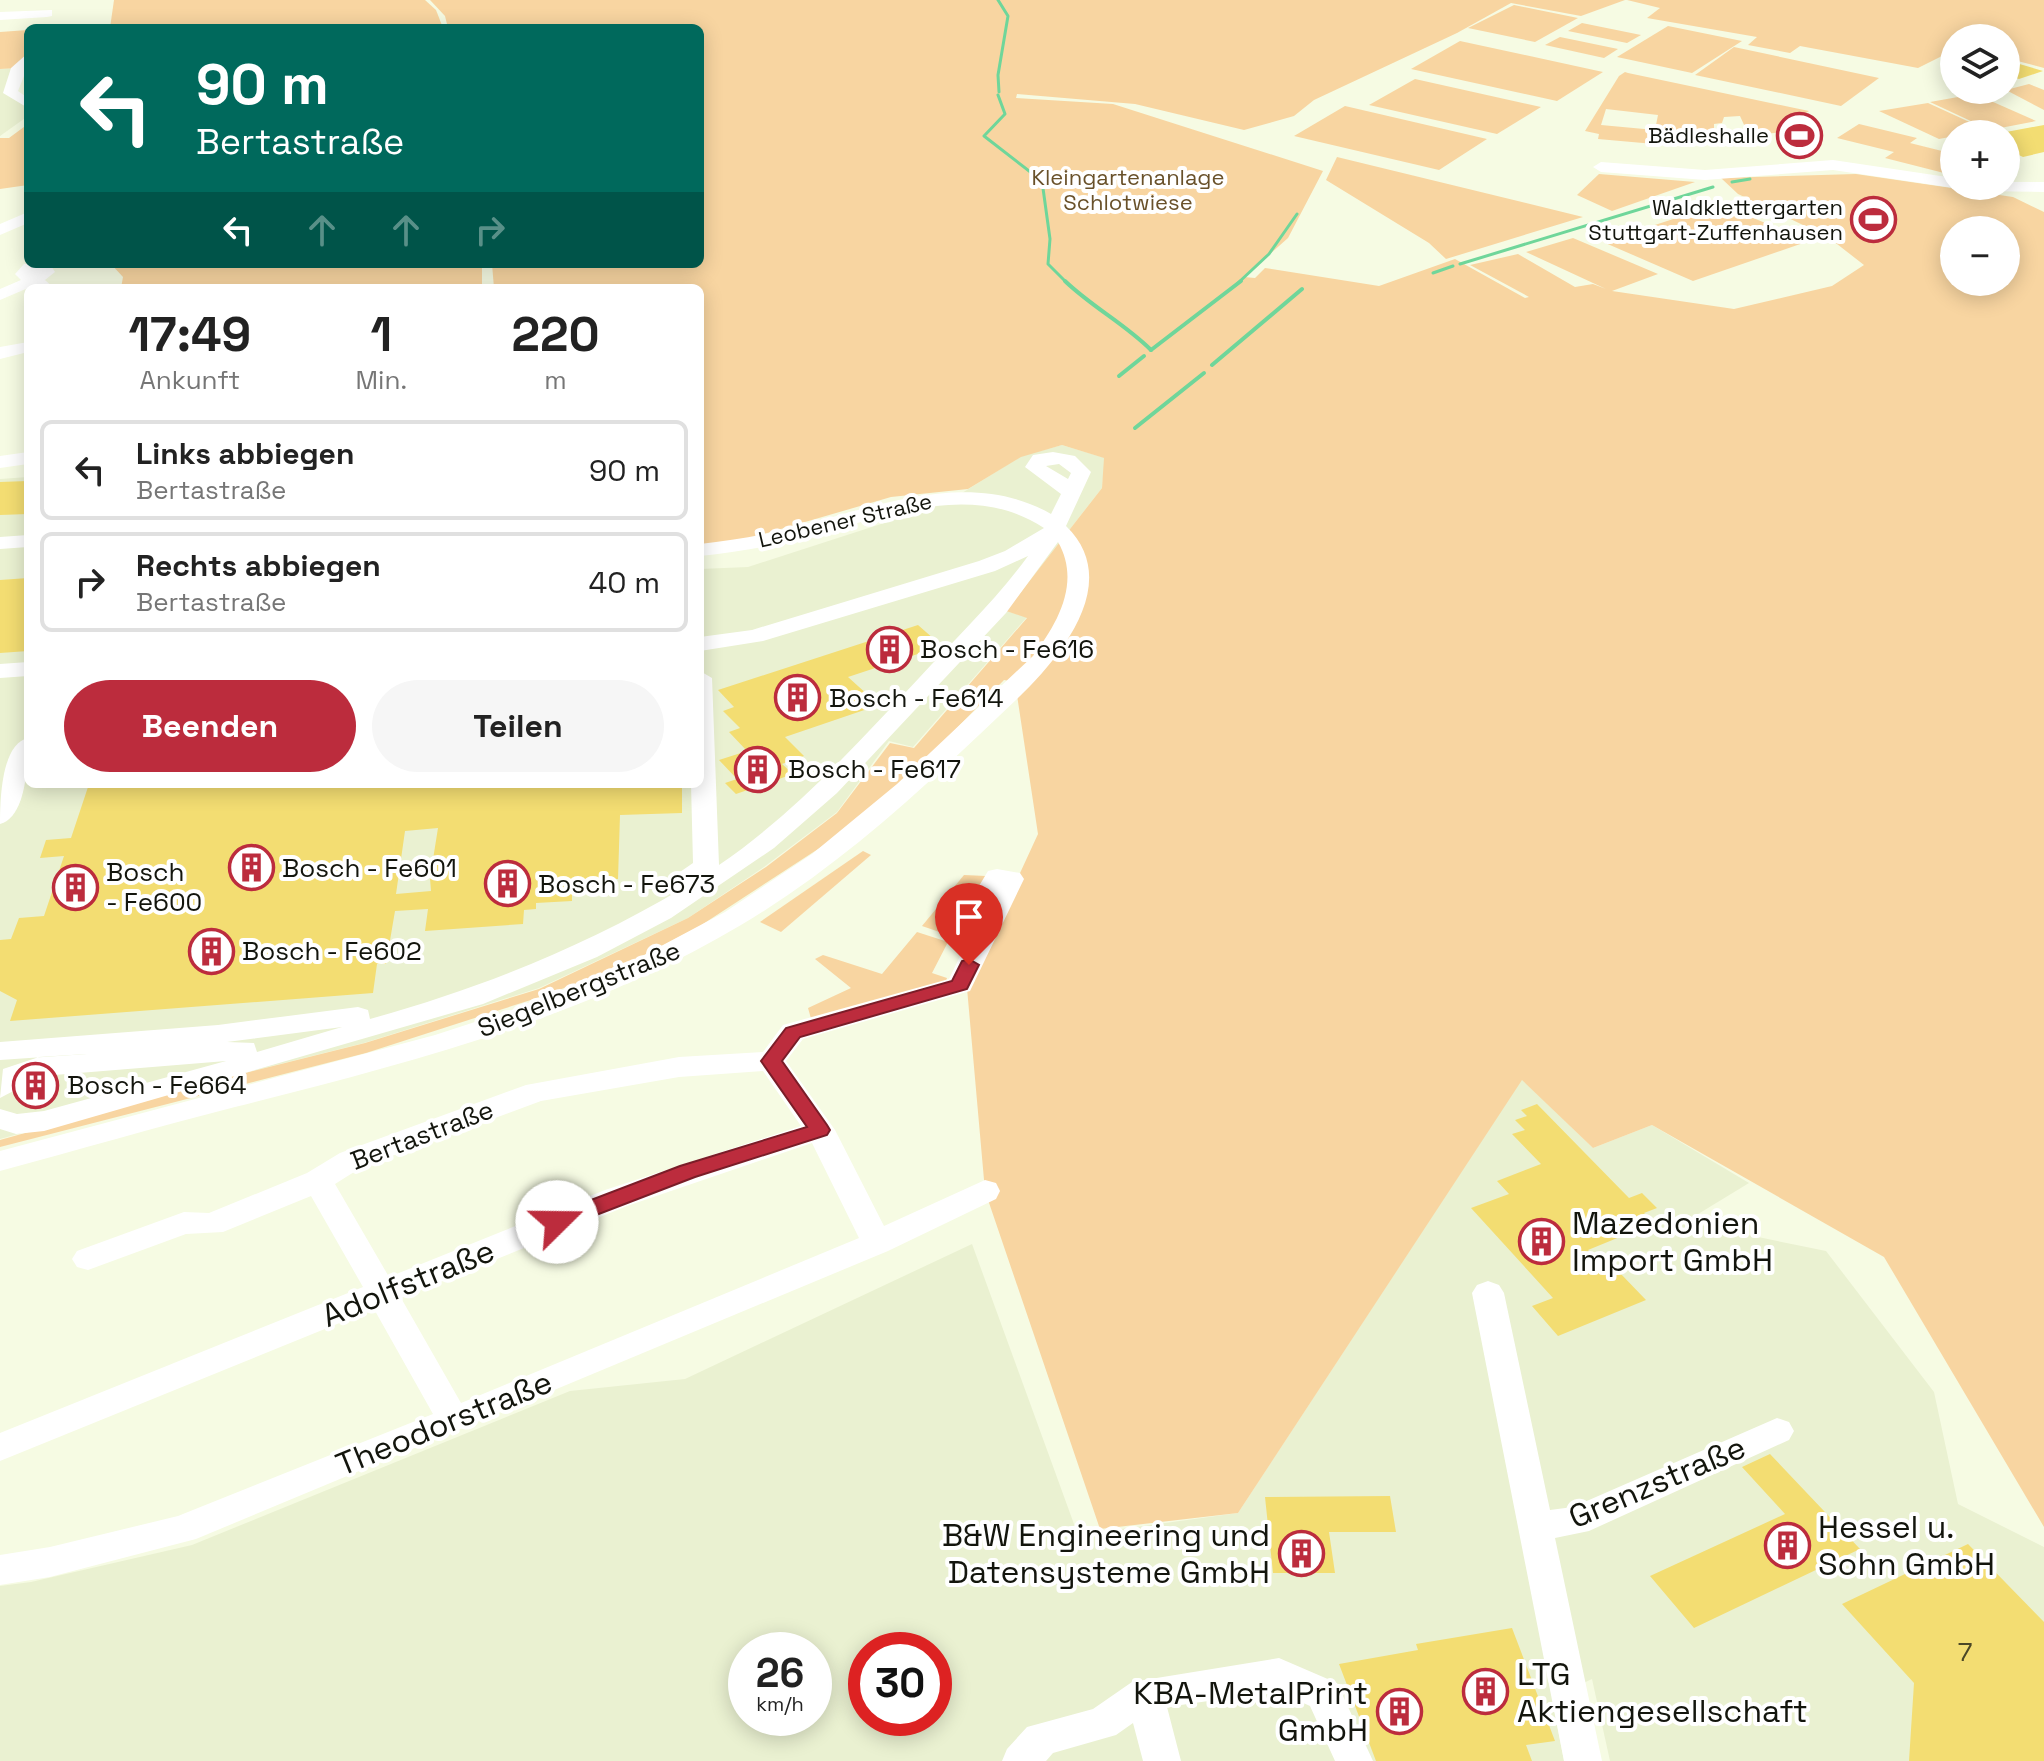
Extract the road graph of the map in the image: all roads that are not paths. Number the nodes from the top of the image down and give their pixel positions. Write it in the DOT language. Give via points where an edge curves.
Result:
graph roads {
  1 [pos="50,6"];
  2 [pos="0,16"];
  3 [pos="24,66"];
  4 [pos="24,102"];
  5 [pos="1601,167"];
  6 [pos="1940,181"];
  7 [pos="2020,187"];
  8 [pos="2044,187"];
  9 [pos="24,219"];
  10 [pos="0,230"];
  11 [pos="24,289"];
  12 [pos="0,295"];
  13 [pos="24,348"];
  14 [pos="0,353"];
  15 [pos="24,459"];
  16 [pos="0,462"];
  17 [pos="1071,493"];
  18 [pos="1061,538"];
  19 [pos="24,541"];
  20 [pos="0,543"];
  21 [pos="704,549"];
  22 [pos="704,643"];
  23 [pos="24,669"];
  24 [pos="0,671"];
  25 [pos="24,755"];
  26 [pos="704,788"];
  27 [pos="0,816"];
  28 [pos="1005,891"];
  29 [pos="347,1035"];
  30 [pos="0,1051"];
  31 [pos="178,1056"];
  32 [pos="771,1061"];
  33 [pos="173,1086"];
  34 [pos="0,1088"];
  35 [pos="0,1119"];
  36 [pos="820,1130"];
  37 [pos="0,1161"];
  38 [pos="318,1181"];
  39 [pos="985,1191"];
  40 [pos="877,1243"];
  41 [pos="88,1259"];
  42 [pos="1488,1293"];
  43 [pos="380,1294"];
  44 [pos="454,1420"];
  45 [pos="1777,1431"];
  46 [pos="0,1447"];
  47 [pos="1535,1526"];
  48 [pos="0,1570"];
  49 [pos="1145,1694"];
  50 [pos="1021,1761"];
  51 [pos="1162,1761"];
  52 [pos="1354,1761"];
  53 [pos="1583,1761"];
  1 -- 2 [label="street"];
  3 -- 4 [label="street" via="10,93"];
  5 -- 6 [label="street" via="1705,175 1833,165"];
  7 -- 8 [label="street"];
  9 -- 10 [label="street"];
  11 -- 12 [label="street"];
  13 -- 14 [label="street"];
  15 -- 16 [label="street"];
  17 -- 18 [label="street"];
  18 -- 21 [label="street, Leobener Straße" via="1053,521 1035,512 986,500 944,498"];
  18 -- 22 [label="street" via="987,566 755,636"];
  18 -- 29 [label="street" via="1038,557 1004,601 841,777 764,844 667,908 557,964 475,997"];
  18 -- 37 [label="street, Siegelbergstraße" via="1077,573 1072,609 1063,631 1038,663 856,835 721,925 620,977 504,1023 385,1061"];
  19 -- 20 [label="street"];
  23 -- 24 [label="street"];
  25 -- 27 [label="street"];
  26 -- 30 [label="street" via="706,866 595,931 460,991 338,1021"];
  28 -- 32 [label="street" via="960,985 793,1032"];
  29 -- 31 [label="street"];
  29 -- 33 [label="street"];
  31 -- 33 [label="street" via="191,1060 195,1068"];
  31 -- 34 [label="street" via="39,1067 13,1076"];
  32 -- 36 [label="street"];
  32 -- 38 [label="street, Bertastraße" via="679,1067 536,1092 351,1160"];
  33 -- 35 [label="street" via="44,1121 16,1124"];
  36 -- 40 [label="street"];
  36 -- 43 [label="street, Adolfstraße" via="630,1193"];
  38 -- 41 [label="street, Bertastraße" via="212,1224 184,1223"];
  38 -- 43 [label="street"];
  39 -- 40 [label="street, Theodorstraße"];
  40 -- 44 [label="street, Theodorstraße"];
  42 -- 47 [label="street, Grenzstraße"];
  43 -- 44 [label="street"];
  43 -- 46 [label="street, Adolfstraße"];
  44 -- 48 [label="street, Theodorstraße" via="183,1529"];
  45 -- 47 [label="street, Grenzstraße" via="1577,1521"];
  47 -- 53 [label="street, Grenzstraße"];
  49 -- 50 [label="street" via="1103,1723 1041,1739"];
  49 -- 51 [label="street"];
  49 -- 52 [label="street" via="1279,1674 1324,1695"];
}
